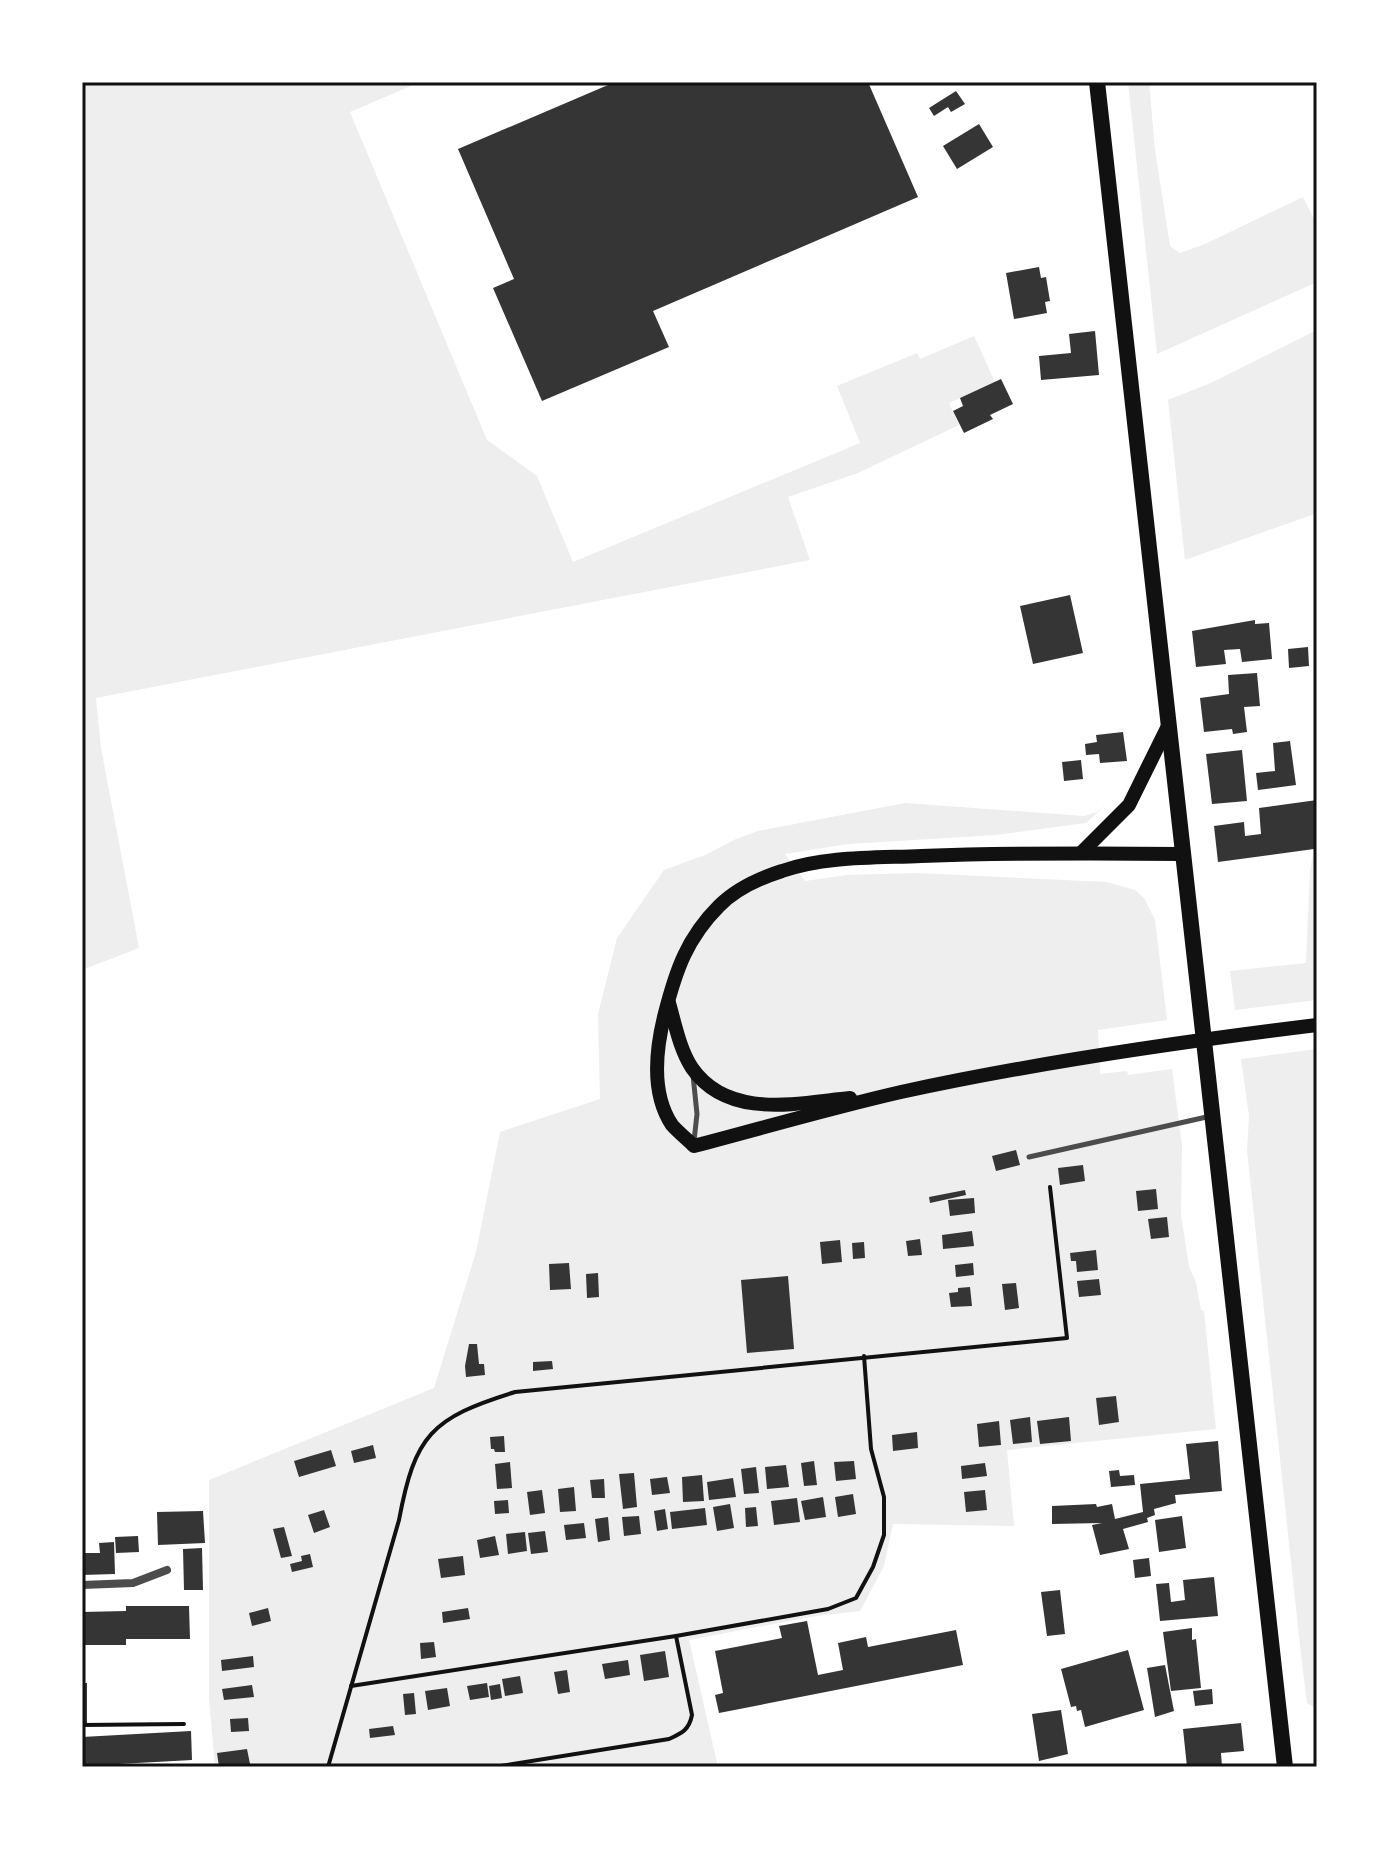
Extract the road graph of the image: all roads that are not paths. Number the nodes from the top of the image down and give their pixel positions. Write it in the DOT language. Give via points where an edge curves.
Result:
graph roads {
  1 [pos="1097,82"];
  2 [pos="1168,726"];
  3 [pos="1082,852"];
  4 [pos="1182,854"];
  5 [pos="668,1001"];
  6 [pos="1317,1025"];
  7 [pos="693,1069"];
  8 [pos="898,1093"];
  9 [pos="1212,1116"];
  10 [pos="694,1146"];
  11 [pos="1029,1157"];
  12 [pos="167,1570"];
  13 [pos="82,1585"];
  14 [pos="1285,1767"];
  1 -- 2 [label="main road"];
  2 -- 3 [label="main road" via="1129,805"];
  2 -- 4 [label="main road"];
  3 -- 4 [label="main road"];
  3 -- 5 [label="main road" via="879,858 784,870 720,904 678,963"];
  4 -- 9 [label="main road"];
  5 -- 7 [label="main road"];
  5 -- 10 [label="main road" via="656,1048 660,1099 672,1125"];
  6 -- 8 [label="main road" via="1124,1051"];
  7 -- 8 [label="main road" via="713,1088 766,1107"];
  7 -- 10 [label="lane"];
  8 -- 10 [label="main road"];
  9 -- 11 [label="lane"];
  9 -- 14 [label="main road"];
  12 -- 13 [label="street" via="133,1583"];
}
